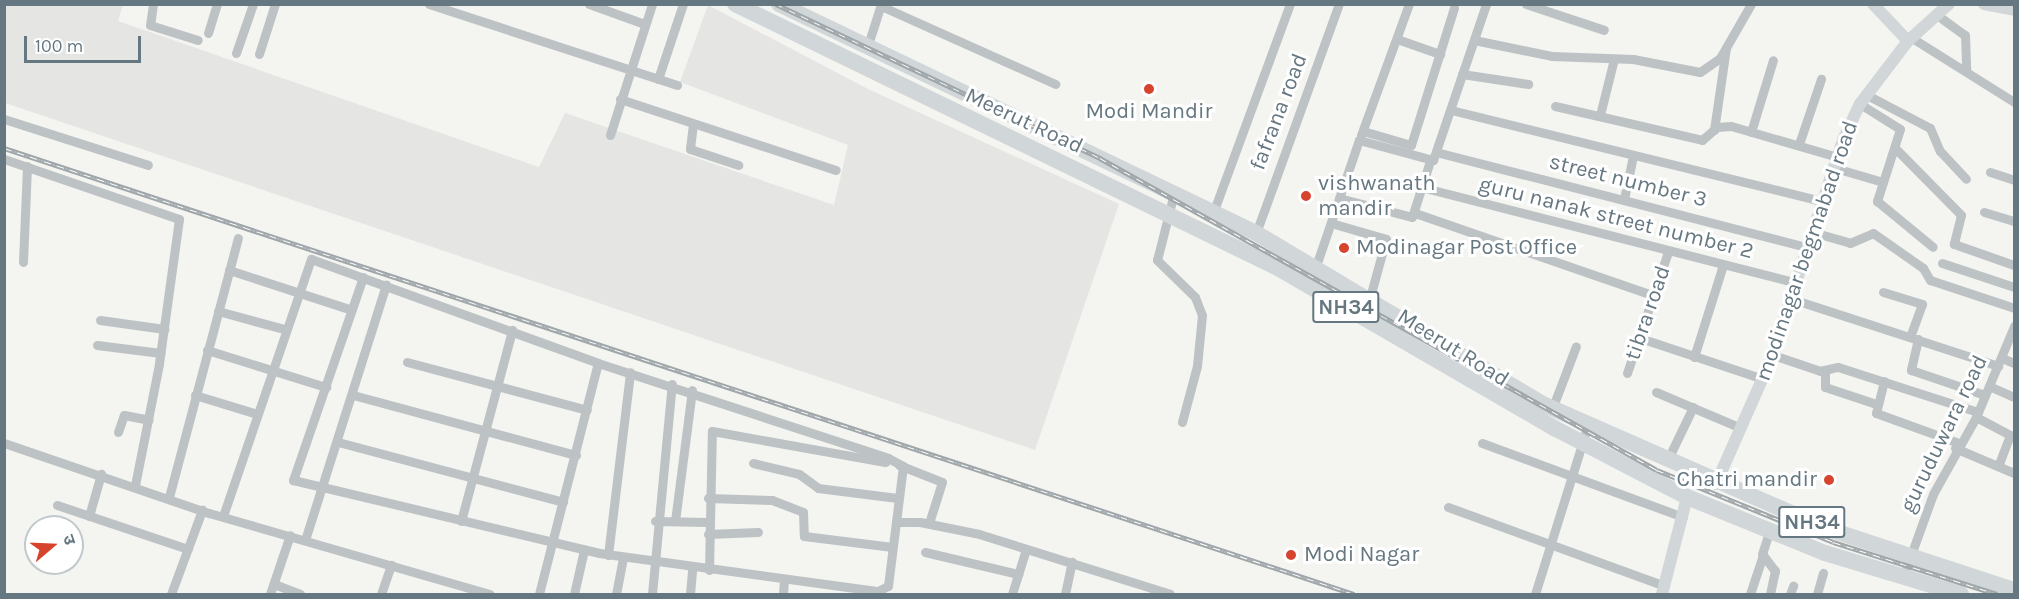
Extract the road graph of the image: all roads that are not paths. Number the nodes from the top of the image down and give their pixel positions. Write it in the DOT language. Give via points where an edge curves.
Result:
graph roads {
  1 [pos="153,4"];
  2 [pos="217,4"];
  3 [pos="253,4"];
  4 [pos="275,4"];
  5 [pos="429,4"];
  6 [pos="589,4"];
  7 [pos="652,4"];
  8 [pos="683,4"];
  9 [pos="735,4"];
  10 [pos="778,4"];
  11 [pos="1290,4"];
  12 [pos="1339,4"];
  13 [pos="1409,4"];
  14 [pos="1486,4"];
  15 [pos="1526,4"];
  16 [pos="1751,4"];
  17 [pos="1873,4"];
  18 [pos="1948,4"];
  19 [pos="881,5"];
  20 [pos="1987,5"];
  21 [pos="1454,9"];
  22 [pos="2014,10"];
  23 [pos="1936,15"];
  24 [pos="645,24"];
  25 [pos="1604,30"];
  26 [pos="208,33"];
  27 [pos="1396,39"];
  28 [pos="1910,39"];
  29 [pos="198,40"];
  30 [pos="1474,40"];
  31 [pos="867,48"];
  32 [pos="1726,48"];
  33 [pos="236,53"];
  34 [pos="259,54"];
  35 [pos="1440,54"];
  36 [pos="1614,59"];
  37 [pos="1773,60"];
  38 [pos="629,69"];
  39 [pos="1966,71"];
  40 [pos="1462,74"];
  41 [pos="658,79"];
  42 [pos="1821,79"];
  43 [pos="1055,84"];
  44 [pos="1528,84"];
  45 [pos="677,85"];
  46 [pos="620,99"];
  47 [pos="1863,99"];
  48 [pos="2014,102"];
  49 [pos="1556,106"];
  50 [pos="1452,110"];
  51 [pos="1600,115"];
  52 [pos="4,119"];
  53 [pos="693,124"];
  54 [pos="1714,130"];
  55 [pos="1751,132"];
  56 [pos="610,135"];
  57 [pos="1361,135"];
  58 [pos="1799,144"];
  59 [pos="1895,148"];
  60 [pos="1436,152"];
  61 [pos="1634,156"];
  62 [pos="4,159"];
  63 [pos="1430,161"];
  64 [pos="1836,163"];
  65 [pos="148,165"];
  66 [pos="738,165"];
  67 [pos="27,166"];
  68 [pos="836,170"];
  69 [pos="1130,171"];
  70 [pos="1990,172"];
  71 [pos="1966,179"];
  72 [pos="2014,180"];
  73 [pos="1883,182"];
  74 [pos="1425,188"];
  75 [pos="1122,189"];
  76 [pos="1174,193"];
  77 [pos="1340,198"];
  78 [pos="1624,200"];
  79 [pos="1825,202"];
  80 [pos="1984,212"];
  81 [pos="1213,213"];
  82 [pos="1415,213"];
  83 [pos="1168,214"];
  84 [pos="2014,221"];
  85 [pos="1331,223"];
  86 [pos="1256,233"];
  87 [pos="1816,233"];
  88 [pos="237,238"];
  89 [pos="1933,247"];
  90 [pos="1811,248"];
  91 [pos="1668,252"];
  92 [pos="23,262"];
  93 [pos="1942,263"];
  94 [pos="1723,265"];
  95 [pos="2014,265"];
  96 [pos="1316,266"];
  97 [pos="229,270"];
  98 [pos="363,277"];
  99 [pos="1798,283"];
  100 [pos="386,285"];
  101 [pos="2014,287"];
  102 [pos="1883,292"];
  103 [pos="296,294"];
  104 [pos="1655,296"];
  105 [pos="1370,297"];
  106 [pos="1792,299"];
  107 [pos="2014,308"];
  108 [pos="351,310"];
  109 [pos="218,311"];
  110 [pos="100,320"];
  111 [pos="2014,326"];
  112 [pos="164,329"];
  113 [pos="284,329"];
  114 [pos="512,330"];
  115 [pos="1640,338"];
  116 [pos="1914,338"];
  117 [pos="97,345"];
  118 [pos="1576,346"];
  119 [pos="207,350"];
  120 [pos="161,353"];
  121 [pos="1773,355"];
  122 [pos="1694,357"];
  123 [pos="406,362"];
  124 [pos="2000,362"];
  125 [pos="598,363"];
  126 [pos="2014,363"];
  127 [pos="272,369"];
  128 [pos="1826,370"];
  129 [pos="630,372"];
  130 [pos="1627,373"];
  131 [pos="1762,379"];
  132 [pos="1884,381"];
  133 [pos="672,384"];
  134 [pos="498,385"];
  135 [pos="326,387"];
  136 [pos="692,390"];
  137 [pos="1987,391"];
  138 [pos="1656,392"];
  139 [pos="195,395"];
  140 [pos="353,395"];
  141 [pos="2014,397"];
  142 [pos="1876,404"];
  143 [pos="1693,407"];
  144 [pos="1552,409"];
  145 [pos="587,410"];
  146 [pos="257,414"];
  147 [pos="1977,414"];
  148 [pos="149,420"];
  149 [pos="1182,422"];
  150 [pos="1588,425"];
  151 [pos="1741,428"];
  152 [pos="486,431"];
  153 [pos="118,432"];
  154 [pos="338,442"];
  155 [pos="4,443"];
  156 [pos="1482,443"];
  157 [pos="1583,443"];
  158 [pos="1957,445"];
  159 [pos="576,455"];
  160 [pos="1667,461"];
  161 [pos="753,464"];
  162 [pos="903,466"];
  163 [pos="1998,466"];
  164 [pos="2014,472"];
  165 [pos="101,474"];
  166 [pos="1572,477"];
  167 [pos="473,478"];
  168 [pos="1716,484"];
  169 [pos="135,485"];
  170 [pos="323,488"];
  171 [pos="169,497"];
  172 [pos="1688,497"];
  173 [pos="708,498"];
  174 [pos="897,498"];
  175 [pos="563,502"];
  176 [pos="57,505"];
  177 [pos="1448,507"];
  178 [pos="202,510"];
  179 [pos="89,516"];
  180 [pos="223,516"];
  181 [pos="1683,517"];
  182 [pos="461,521"];
  183 [pos="655,521"];
  184 [pos="675,522"];
  185 [pos="707,522"];
  186 [pos="896,522"];
  187 [pos="929,523"];
  188 [pos="1770,530"];
  189 [pos="758,532"];
  190 [pos="708,534"];
  191 [pos="290,535"];
  192 [pos="305,540"];
  193 [pos="553,543"];
  194 [pos="1551,546"];
  195 [pos="892,547"];
  196 [pos="188,549"];
  197 [pos="1026,549"];
  198 [pos="584,550"];
  199 [pos="925,552"];
  200 [pos="608,555"];
  201 [pos="1763,555"];
  202 [pos="623,558"];
  203 [pos="1909,558"];
  204 [pos="653,561"];
  205 [pos="1072,562"];
  206 [pos="391,565"];
  207 [pos="692,569"];
  208 [pos="709,570"];
  209 [pos="1823,573"];
  210 [pos="1018,574"];
  211 [pos="1903,577"];
  212 [pos="784,579"];
  213 [pos="274,584"];
  214 [pos="890,590"];
  215 [pos="1663,590"];
  216 [pos="2014,590"];
  217 [pos="855,592"];
  218 [pos="171,594"];
  219 [pos="270,594"];
  220 [pos="300,594"];
  221 [pos="381,594"];
  222 [pos="490,594"];
  223 [pos="539,594"];
  224 [pos="574,594"];
  225 [pos="616,594"];
  226 [pos="652,594"];
  227 [pos="690,594"];
  228 [pos="783,594"];
  229 [pos="1012,594"];
  230 [pos="1065,594"];
  231 [pos="1170,594"];
  232 [pos="1535,594"];
  233 [pos="1750,594"];
  234 [pos="1770,594"];
  235 [pos="1817,594"];
  236 [pos="1961,594"];
  1 -- 29 [label="street" via="150,25"];
  2 -- 26 [label="street"];
  3 -- 33 [label="street"];
  4 -- 34 [label="street"];
  5 -- 38 [label="street"];
  6 -- 24 [label="street"];
  7 -- 24 [label="street"];
  8 -- 41 [label="street"];
  9 -- 75 [label="highway, Meerut Road / NH34"];
  10 -- 31 [label="highway, Meerut Road / NH34"];
  11 -- 81 [label="street, fafrana road"];
  12 -- 86 [label="street, fafrana road"];
  13 -- 27 [label="street"];
  14 -- 30 [label="street"];
  15 -- 25 [label="street"];
  16 -- 32 [label="street"];
  17 -- 28 [label="street"];
  18 -- 23 [label="street, modinagar begmabad road"];
  19 -- 31 [label="street"];
  19 -- 43 [label="street"];
  20 -- 22 [label="street"];
  21 -- 35 [label="street"];
  23 -- 28 [label="street, modinagar begmabad road"];
  23 -- 39 [label="street" via="1965,35"];
  24 -- 38 [label="street"];
  27 -- 35 [label="street"];
  27 -- 57 [label="street"];
  28 -- 39 [label="street"];
  28 -- 47 [label="street, modinagar begmabad road"];
  30 -- 36 [label="street" via="1552,56"];
  30 -- 40 [label="street"];
  31 -- 69 [label="highway, Meerut Road / NH34"];
  32 -- 36 [label="street" via="1700,72"];
  32 -- 54 [label="street"];
  35 -- 57 [label="street" via="1412,145"];
  36 -- 51 [label="street"];
  37 -- 55 [label="street"];
  38 -- 41 [label="street"];
  38 -- 46 [label="street"];
  39 -- 48 [label="street"];
  40 -- 44 [label="street"];
  40 -- 50 [label="street"];
  41 -- 45 [label="street"];
  42 -- 58 [label="street"];
  46 -- 53 [label="street"];
  46 -- 56 [label="street"];
  47 -- 59 [label="street" via="1897,125"];
  47 -- 64 [label="street, modinagar begmabad road"];
  47 -- 71 [label="street" via="1930,128 1940,151"];
  49 -- 51 [label="street"];
  50 -- 60 [label="street"];
  50 -- 61 [label="street, street number 3"];
  51 -- 54 [label="street" via="1702,140"];
  52 -- 65 [label="street"];
  53 -- 66 [label="street" via="690,149"];
  53 -- 68 [label="street"];
  54 -- 55 [label="street" via="1721,125"];
  55 -- 58 [label="street"];
  57 -- 63 [label="street"];
  57 -- 77 [label="street"];
  58 -- 64 [label="street"];
  59 -- 73 [label="street"];
  59 -- 95 [label="street" via="1962,214 1954,244"];
  60 -- 63 [label="street"];
  60 -- 78 [label="street, street number 3"];
  61 -- 78 [label="street"];
  61 -- 79 [label="street, street number 3"];
  62 -- 67 [label="street"];
  63 -- 74 [label="street"];
  64 -- 73 [label="street"];
  64 -- 79 [label="street, modinagar begmabad road"];
  67 -- 92 [label="street"];
  67 -- 112 [label="street" via="176,215"];
  69 -- 75 [label="highway"];
  69 -- 76 [label="highway, Meerut Road / NH34"];
  70 -- 72 [label="street"];
  73 -- 89 [label="street" via="1880,207"];
  74 -- 82 [label="street"];
  74 -- 91 [label="street, guru nanak street number 2"];
  75 -- 83 [label="highway, Meerut Road / NH34"];
  76 -- 81 [label="highway, Meerut Road / NH34"];
  76 -- 83 [label="street"];
  77 -- 82 [label="street" via="1407,218"];
  77 -- 85 [label="street"];
  78 -- 90 [label="street, street number 3"];
  79 -- 87 [label="street, modinagar begmabad road"];
  80 -- 84 [label="street"];
  81 -- 86 [label="highway, Meerut Road / NH34"];
  82 -- 104 [label="street"];
  83 -- 149 [label="street" via="1157,260 1195,297 1202,315 1197,366"];
  83 -- 157 [label="highway, Meerut Road / NH34" via="1278,268"];
  85 -- 96 [label="street"];
  85 -- 105 [label="street" via="1386,239"];
  86 -- 96 [label="highway, Meerut Road / NH34"];
  87 -- 90 [label="street, modinagar begmabad road"];
  87 -- 107 [label="street" via="1850,243 1873,233 1923,268 1930,280"];
  88 -- 97 [label="street"];
  90 -- 99 [label="street, modinagar begmabad road"];
  91 -- 94 [label="street, guru nanak street number 2"];
  91 -- 104 [label="street, tibra road"];
  93 -- 101 [label="street"];
  94 -- 99 [label="street, guru nanak street number 2"];
  94 -- 122 [label="street"];
  96 -- 105 [label="highway, Meerut Road / NH34"];
  97 -- 103 [label="street"];
  97 -- 109 [label="street"];
  98 -- 100 [label="street"];
  98 -- 103 [label="street" via="308,260"];
  98 -- 108 [label="street"];
  99 -- 106 [label="street, modinagar begmabad road"];
  100 -- 114 [label="street"];
  100 -- 140 [label="street"];
  102 -- 116 [label="street" via="1922,304"];
  103 -- 108 [label="street"];
  103 -- 113 [label="street"];
  104 -- 115 [label="street, tibra road"];
  105 -- 144 [label="highway, Meerut Road / NH34"];
  106 -- 116 [label="street"];
  106 -- 121 [label="street, modinagar begmabad road"];
  108 -- 135 [label="street"];
  109 -- 113 [label="street"];
  109 -- 119 [label="street"];
  110 -- 112 [label="street"];
  111 -- 124 [label="street, guruduwara road"];
  112 -- 120 [label="street"];
  113 -- 127 [label="street"];
  114 -- 125 [label="street"];
  114 -- 134 [label="street"];
  115 -- 122 [label="street"];
  115 -- 130 [label="street, tibra road"];
  116 -- 124 [label="street"];
  116 -- 137 [label="street" via="1911,369"];
  117 -- 120 [label="street"];
  118 -- 144 [label="street"];
  119 -- 127 [label="street"];
  119 -- 139 [label="street"];
  120 -- 148 [label="street"];
  121 -- 128 [label="street"];
  121 -- 131 [label="street, modinagar begmabad road"];
  122 -- 131 [label="street"];
  123 -- 134 [label="street"];
  124 -- 126 [label="street"];
  124 -- 137 [label="street, guruduwara road"];
  125 -- 129 [label="street"];
  125 -- 145 [label="street"];
  127 -- 135 [label="street"];
  127 -- 146 [label="street"];
  128 -- 132 [label="street" via="1838,367"];
  128 -- 142 [label="street" via="1825,387"];
  129 -- 133 [label="street"];
  129 -- 200 [label="street"];
  131 -- 151 [label="street, modinagar begmabad road"];
  132 -- 142 [label="street"];
  132 -- 147 [label="street"];
  133 -- 136 [label="street"];
  133 -- 183 [label="street"];
  134 -- 145 [label="street"];
  134 -- 152 [label="street"];
  135 -- 170 [label="street" via="291,477"];
  136 -- 162 [label="street"];
  136 -- 184 [label="street"];
  137 -- 141 [label="street"];
  137 -- 147 [label="street, guruduwara road"];
  138 -- 143 [label="street"];
  139 -- 146 [label="street"];
  139 -- 171 [label="street"];
  140 -- 152 [label="street"];
  140 -- 154 [label="street"];
  142 -- 158 [label="street" via="1880,416"];
  143 -- 151 [label="street"];
  143 -- 160 [label="street"];
  144 -- 150 [label="highway, Meerut Road / NH34"];
  145 -- 159 [label="street"];
  146 -- 180 [label="street"];
  147 -- 158 [label="street, guruduwara road"];
  147 -- 163 [label="street" via="2010,435"];
  148 -- 153 [label="street" via="124,415"];
  148 -- 169 [label="street"];
  150 -- 157 [label="street"];
  150 -- 160 [label="highway, Meerut Road / NH34"];
  151 -- 168 [label="street, modinagar begmabad road"];
  152 -- 159 [label="street"];
  152 -- 167 [label="street"];
  154 -- 167 [label="street"];
  154 -- 170 [label="street"];
  155 -- 165 [label="street"];
  156 -- 166 [label="street"];
  157 -- 166 [label="street"];
  157 -- 172 [label="highway, Meerut Road / NH34"];
  158 -- 163 [label="street"];
  158 -- 203 [label="street, guruduwara road"];
  159 -- 175 [label="street"];
  160 -- 168 [label="highway, Meerut Road / NH34"];
  161 -- 174 [label="street" via="800,474 818,488"];
  162 -- 173 [label="street" via="718,430 710,435"];
  162 -- 174 [label="street"];
  162 -- 187 [label="street" via="942,482"];
  163 -- 164 [label="street"];
  165 -- 169 [label="street"];
  165 -- 179 [label="street"];
  166 -- 181 [label="street"];
  166 -- 194 [label="street"];
  167 -- 175 [label="street"];
  167 -- 182 [label="street"];
  168 -- 203 [label="highway, Meerut Road / NH34"];
  169 -- 171 [label="street"];
  170 -- 182 [label="street"];
  170 -- 192 [label="street"];
  171 -- 178 [label="street"];
  172 -- 181 [label="street"];
  172 -- 188 [label="highway, Meerut Road / NH34"];
  173 -- 185 [label="street"];
  173 -- 195 [label="street" via="772,500 803,512 804,536"];
  174 -- 186 [label="street"];
  175 -- 193 [label="street"];
  176 -- 179 [label="street"];
  177 -- 194 [label="street"];
  178 -- 180 [label="street"];
  178 -- 196 [label="street"];
  179 -- 196 [label="street"];
  180 -- 191 [label="street"];
  181 -- 215 [label="street"];
  182 -- 193 [label="street"];
  183 -- 184 [label="street"];
  183 -- 204 [label="street"];
  184 -- 185 [label="street"];
  185 -- 190 [label="street"];
  186 -- 187 [label="street"];
  186 -- 195 [label="street"];
  187 -- 197 [label="street"];
  188 -- 201 [label="street"];
  188 -- 211 [label="highway, Meerut Road / NH34"];
  189 -- 190 [label="street"];
  190 -- 208 [label="street"];
  191 -- 192 [label="street"];
  191 -- 213 [label="street"];
  192 -- 206 [label="street"];
  193 -- 198 [label="street"];
  193 -- 223 [label="street"];
  194 -- 215 [label="street"];
  194 -- 232 [label="street"];
  195 -- 214 [label="street"];
  196 -- 218 [label="street"];
  197 -- 205 [label="street"];
  197 -- 210 [label="street"];
  198 -- 200 [label="street"];
  198 -- 224 [label="street"];
  199 -- 210 [label="street"];
  200 -- 202 [label="street"];
  201 -- 233 [label="street"];
  201 -- 234 [label="street" via="1775,571"];
  202 -- 204 [label="street"];
  202 -- 225 [label="street"];
  203 -- 211 [label="street, guruduwara road"];
  203 -- 216 [label="highway, Meerut Road / NH34"];
  204 -- 207 [label="street"];
  204 -- 226 [label="street"];
  205 -- 230 [label="street"];
  205 -- 231 [label="street"];
  206 -- 221 [label="street"];
  206 -- 222 [label="street"];
  207 -- 208 [label="street"];
  207 -- 227 [label="street"];
  208 -- 212 [label="street"];
  209 -- 235 [label="street"];
  210 -- 229 [label="street"];
  211 -- 236 [label="highway, Meerut Road / NH34"];
  212 -- 217 [label="street"];
  212 -- 228 [label="street"];
  213 -- 219 [label="street"];
  213 -- 220 [label="street"];
  214 -- 217 [label="street"];
}
